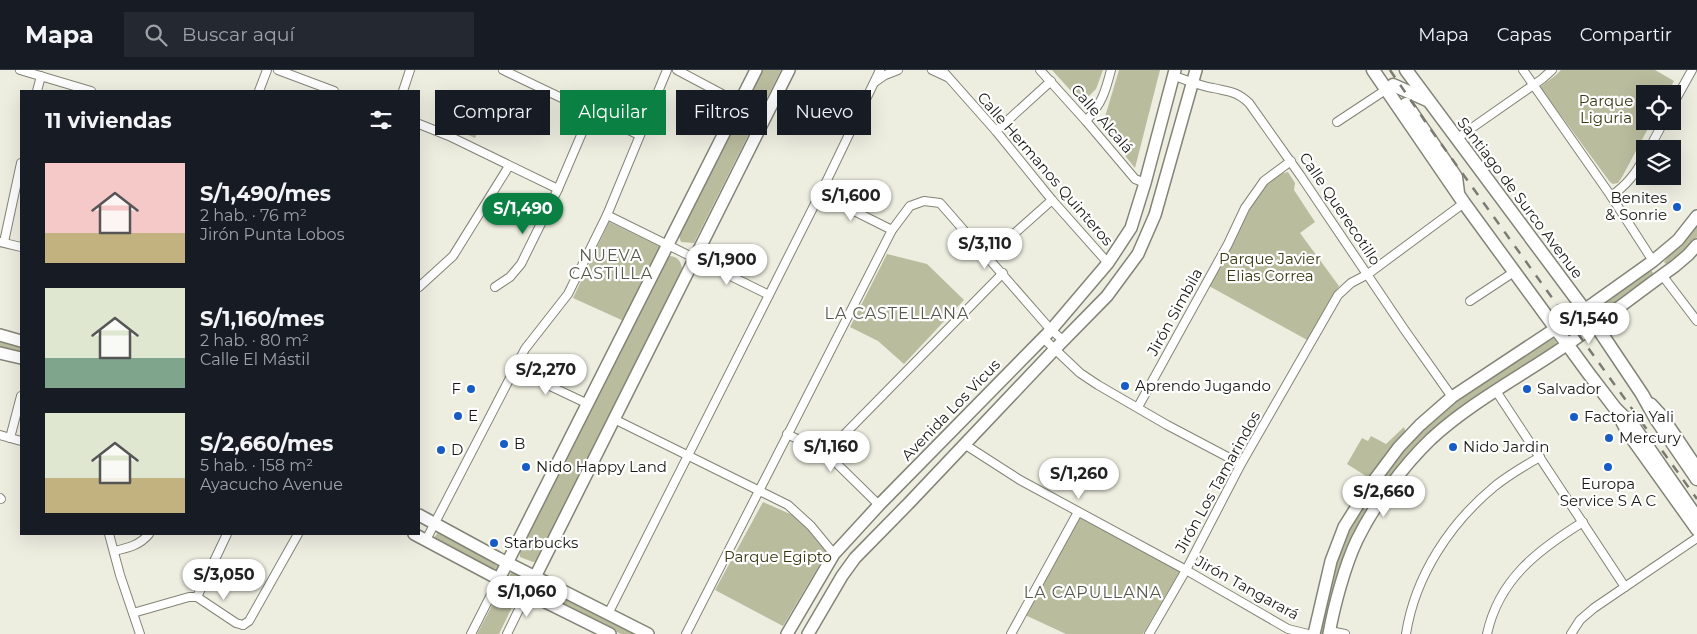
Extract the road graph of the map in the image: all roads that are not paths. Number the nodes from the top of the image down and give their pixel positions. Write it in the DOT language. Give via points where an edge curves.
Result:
graph roads {
  1 [pos="20,70"];
  2 [pos="267,70"];
  3 [pos="278,70"];
  4 [pos="410,70"];
  5 [pos="503,70"];
  6 [pos="667,70"];
  7 [pos="676,70"];
  8 [pos="756,70"];
  9 [pos="789,70"];
  10 [pos="880,70"];
  11 [pos="898,70"];
  12 [pos="932,70"];
  13 [pos="942,70"];
  14 [pos="1040,70"];
  15 [pos="1111,70"];
  16 [pos="1196,70"];
  17 [pos="1373,70"];
  18 [pos="1383,70"];
  19 [pos="1406,70"];
  20 [pos="1523,70"];
  21 [pos="1552,70"];
  22 [pos="1692,70"];
  23 [pos="1174,73"];
  24 [pos="40,76"];
  25 [pos="948,78"];
  26 [pos="1051,81"];
  27 [pos="1192,82"];
  28 [pos="872,85"];
  29 [pos="1533,85"];
  30 [pos="1390,87"];
  31 [pos="37,90"];
  32 [pos="89,90"];
  33 [pos="259,90"];
  34 [pos="331,90"];
  35 [pos="403,90"];
  36 [pos="658,90"];
  37 [pos="714,90"];
  38 [pos="746,90"];
  39 [pos="1681,90"];
  40 [pos="560,97"];
  41 [pos="1427,100"];
  42 [pos="1086,121"];
  43 [pos="1336,122"];
  44 [pos="420,124"];
  45 [pos="996,131"];
  46 [pos="581,135"];
  47 [pos="639,135"];
  48 [pos="723,135"];
  49 [pos="1456,139"];
  50 [pos="1291,161"];
  51 [pos="509,166"];
  52 [pos="20,167"];
  53 [pos="1636,172"];
  54 [pos="1145,183"];
  55 [pos="558,189"];
  56 [pos="820,194"];
  57 [pos="1611,196"];
  58 [pos="1052,200"];
  59 [pos="1461,200"];
  60 [pos="607,214"];
  61 [pos="1697,216"];
  62 [pos="892,230"];
  63 [pos="2,242"];
  64 [pos="668,244"];
  65 [pos="1697,245"];
  66 [pos="20,247"];
  67 [pos="694,257"];
  68 [pos="988,257"];
  69 [pos="1653,261"];
  70 [pos="1108,263"];
  71 [pos="1514,272"];
  72 [pos="1003,273"];
  73 [pos="1368,274"];
  74 [pos="1662,275"];
  75 [pos="420,285"];
  76 [pos="495,287"];
  77 [pos="769,294"];
  78 [pos="1470,301"];
  79 [pos="1583,310"];
  80 [pos="1697,321"];
  81 [pos="1595,324"];
  82 [pos="1556,328"];
  83 [pos="1051,330"];
  84 [pos="0,335"];
  85 [pos="1043,338"];
  86 [pos="20,340"];
  87 [pos="1567,344"];
  88 [pos="1059,345"];
  89 [pos="0,353"];
  90 [pos="20,358"];
  91 [pos="514,368"];
  92 [pos="1496,391"];
  93 [pos="1642,394"];
  94 [pos="1452,397"];
  95 [pos="20,400"];
  96 [pos="588,404"];
  97 [pos="1138,407"];
  98 [pos="1614,408"];
  99 [pos="614,419"];
  100 [pos="787,434"];
  101 [pos="0,435"];
  102 [pos="10,438"];
  103 [pos="20,441"];
  104 [pos="964,444"];
  105 [pos="826,454"];
  106 [pos="688,455"];
  107 [pos="1540,457"];
  108 [pos="1241,464"];
  109 [pos="1697,468"];
  110 [pos="1697,479"];
  111 [pos="1369,486"];
  112 [pos="760,490"];
  113 [pos="1384,496"];
  114 [pos="1358,502"];
  115 [pos="879,505"];
  116 [pos="1374,510"];
  117 [pos="1078,512"];
  118 [pos="420,516"];
  119 [pos="1697,518"];
  120 [pos="1583,522"];
  121 [pos="435,523"];
  122 [pos="1697,530"];
  123 [pos="109,535"];
  124 [pos="148,535"];
  125 [pos="227,535"];
  126 [pos="297,535"];
  127 [pos="416,535"];
  128 [pos="1697,538"];
  129 [pos="426,540"];
  130 [pos="114,551"];
  131 [pos="834,554"];
  132 [pos="508,563"];
  133 [pos="1186,570"];
  134 [pos="535,576"];
  135 [pos="499,579"];
  136 [pos="1625,587"];
  137 [pos="527,592"];
  138 [pos="197,597"];
  139 [pos="133,613"];
  140 [pos="608,614"];
  141 [pos="243,625"];
  142 [pos="594,631"];
  143 [pos="1287,631"];
  144 [pos="1329,633"];
  145 [pos="140,634"];
  146 [pos="247,634"];
  147 [pos="471,634"];
  148 [pos="507,634"];
  149 [pos="610,634"];
  150 [pos="648,634"];
  151 [pos="686,634"];
  152 [pos="787,634"];
  153 [pos="808,634"];
  154 [pos="1011,634"];
  155 [pos="1148,634"];
  156 [pos="1308,634"];
  157 [pos="1314,634"];
  158 [pos="1345,634"];
  159 [pos="1406,634"];
  160 [pos="1487,634"];
  161 [pos="1571,634"];
  1 -- 24 [label="street"];
  2 -- 33 [label="street"];
  3 -- 34 [label="street"];
  4 -- 35 [label="street"];
  5 -- 40 [label="street"];
  6 -- 36 [label="street"];
  7 -- 37 [label="street"];
  8 -- 38 [label="main road"];
  9 -- 67 [label="main road"];
  10 -- 28 [label="street"];
  11 -- 28 [label="street"];
  12 -- 25 [label="street"];
  13 -- 25 [label="street, Calle Hermanos Quinteros"];
  14 -- 26 [label="street, Calle Alcalá"];
  15 -- 42 [label="street" via="1105,94"];
  16 -- 27 [label="main road"];
  17 -- 30 [label="main road"];
  18 -- 30 [label="main road"];
  19 -- 41 [label="main road, Santiago de Surco Avenue"];
  20 -- 29 [label="street"];
  21 -- 29 [label="street"];
  22 -- 39 [label="street"];
  23 -- 27 [label="street, Calle Querecotillo"];
  23 -- 54 [label="main road, Avenida Los Vicus"];
  24 -- 31 [label="street"];
  24 -- 32 [label="street"];
  25 -- 45 [label="street, Calle Hermanos Quinteros"];
  26 -- 42 [label="street, Calle Alcalá"];
  26 -- 45 [label="street"];
  27 -- 50 [label="street, Calle Querecotillo" via="1239,94"];
  27 -- 88 [label="main road" via="1155,215 1138,254 1107,296"];
  28 -- 56 [label="street"];
  29 -- 49 [label="street"];
  29 -- 57 [label="street"];
  30 -- 41 [label="main road"];
  30 -- 43 [label="street"];
  30 -- 59 [label="main road"];
  41 -- 49 [label="main road, Santiago de Surco Avenue"];
  42 -- 54 [label="street, Calle Alcalá" via="1134,179"];
  44 -- 51 [label="street"];
  45 -- 58 [label="street, Calle Hermanos Quinteros"];
  46 -- 55 [label="street"];
  47 -- 60 [label="street"];
  48 -- 64 [label="main road"];
  49 -- 79 [label="main road, Santiago de Surco Avenue"];
  50 -- 73 [label="street, Calle Querecotillo"];
  50 -- 97 [label="street, Jirón Simbila" via="1264,181 1245,208"];
  51 -- 55 [label="street"];
  51 -- 75 [label="street" via="453,256"];
  52 -- 63 [label="street"];
  53 -- 57 [label="street"];
  54 -- 70 [label="main road, Avenida Los Vicus" via="1131,228"];
  55 -- 76 [label="street" via="521,264"];
  56 -- 62 [label="street"];
  56 -- 77 [label="street"];
  57 -- 69 [label="street"];
  58 -- 68 [label="street"];
  58 -- 70 [label="street, Calle Hermanos Quinteros"];
  59 -- 71 [label="main road"];
  59 -- 73 [label="street, Jirón Los Tamarindos"];
  60 -- 64 [label="street"];
  60 -- 91 [label="street" via="568,294"];
  61 -- 69 [label="main road" via="1678,240"];
  62 -- 68 [label="street" via="910,206 924,201 940,203"];
  62 -- 100 [label="street"];
  63 -- 66 [label="street"];
  64 -- 67 [label="street"];
  64 -- 96 [label="main road"];
  65 -- 74 [label="main road"];
  67 -- 77 [label="street"];
  67 -- 99 [label="main road"];
  68 -- 72 [label="street"];
  69 -- 79 [label="main road"];
  70 -- 83 [label="main road, Avenida Los Vicus"];
  71 -- 78 [label="street"];
  71 -- 82 [label="main road"];
  72 -- 83 [label="street"];
  72 -- 105 [label="street"];
  73 -- 94 [label="street, Calle Querecotillo"];
  73 -- 108 [label="street, Jirón Los Tamarindos" via="1338,295"];
  74 -- 80 [label="street"];
  74 -- 81 [label="main road"];
  77 -- 106 [label="street"];
  79 -- 81 [label="main road, Santiago de Surco Avenue"];
  79 -- 82 [label="main road"];
  81 -- 87 [label="main road"];
  81 -- 93 [label="main road, Santiago de Surco Avenue"];
  82 -- 87 [label="main road"];
  82 -- 94 [label="main road"];
  83 -- 85 [label="main road, Avenida Los Vicus"];
  83 -- 88 [label="street"];
  84 -- 86 [label="main road"];
  85 -- 88 [label="street"];
  85 -- 115 [label="main road, Avenida Los Vicus"];
  87 -- 92 [label="main road"];
  87 -- 98 [label="main road"];
  88 -- 97 [label="street" via="1080,372"];
  88 -- 104 [label="main road"];
  89 -- 90 [label="main road"];
  91 -- 96 [label="street"];
  91 -- 121 [label="street"];
  92 -- 107 [label="street"];
  92 -- 113 [label="main road" via="1432,439"];
  93 -- 109 [label="main road, Santiago de Surco Avenue" via="1662,416"];
  93 -- 110 [label="main road, Santiago de Surco Avenue"];
  94 -- 111 [label="main road" via="1420,425"];
  95 -- 102 [label="street"];
  96 -- 132 [label="main road"];
  97 -- 108 [label="street"];
  98 -- 119 [label="main road" via="1634,428"];
  98 -- 122 [label="main road"];
  99 -- 106 [label="street"];
  99 -- 134 [label="main road"];
  100 -- 105 [label="street"];
  100 -- 112 [label="street"];
  101 -- 102 [label="street"];
  102 -- 103 [label="street"];
  104 -- 117 [label="street, Jirón Tangarará"];
  104 -- 153 [label="main road" via="855,558"];
  105 -- 115 [label="street"];
  106 -- 112 [label="street"];
  106 -- 140 [label="street"];
  107 -- 120 [label="street"];
  107 -- 159 [label="street" via="1490,490 1447,538 1420,584"];
  108 -- 133 [label="street, Jirón Los Tamarindos"];
  111 -- 113 [label="main road"];
  111 -- 114 [label="main road"];
  112 -- 131 [label="street" via="801,516"];
  112 -- 151 [label="street"];
  113 -- 116 [label="main road"];
  114 -- 116 [label="main road"];
  114 -- 157 [label="main road" via="1331,561"];
  115 -- 131 [label="main road, Avenida Los Vicus"];
  116 -- 144 [label="main road" via="1347,565"];
  117 -- 133 [label="street, Jirón Tangarará"];
  117 -- 154 [label="street"];
  118 -- 121 [label="main road"];
  120 -- 136 [label="street"];
  120 -- 160 [label="street" via="1546,545 1522,568 1498,602"];
  121 -- 129 [label="street"];
  121 -- 132 [label="main road"];
  123 -- 130 [label="street"];
  124 -- 130 [label="street" via="138,544"];
  125 -- 138 [label="street"];
  126 -- 141 [label="street" via="250,621"];
  127 -- 129 [label="main road"];
  128 -- 136 [label="street"];
  129 -- 135 [label="main road"];
  130 -- 139 [label="street"];
  131 -- 152 [label="main road, Avenida Los Vicus"];
  132 -- 134 [label="main road"];
  132 -- 135 [label="main road"];
  133 -- 143 [label="street, Jirón Tangarará"];
  133 -- 155 [label="street, Jirón Los Tamarindos"];
  134 -- 137 [label="main road"];
  134 -- 140 [label="main road"];
  135 -- 137 [label="main road"];
  135 -- 147 [label="street"];
  136 -- 161 [label="street" via="1580,620"];
  137 -- 142 [label="main road"];
  137 -- 148 [label="street"];
  138 -- 139 [label="street"];
  138 -- 141 [label="street"];
  139 -- 145 [label="street"];
  140 -- 150 [label="main road"];
  141 -- 146 [label="street"];
  142 -- 149 [label="main road"];
  143 -- 156 [label="street, Jirón Tangarará"];
  144 -- 158 [label="street"];
}
